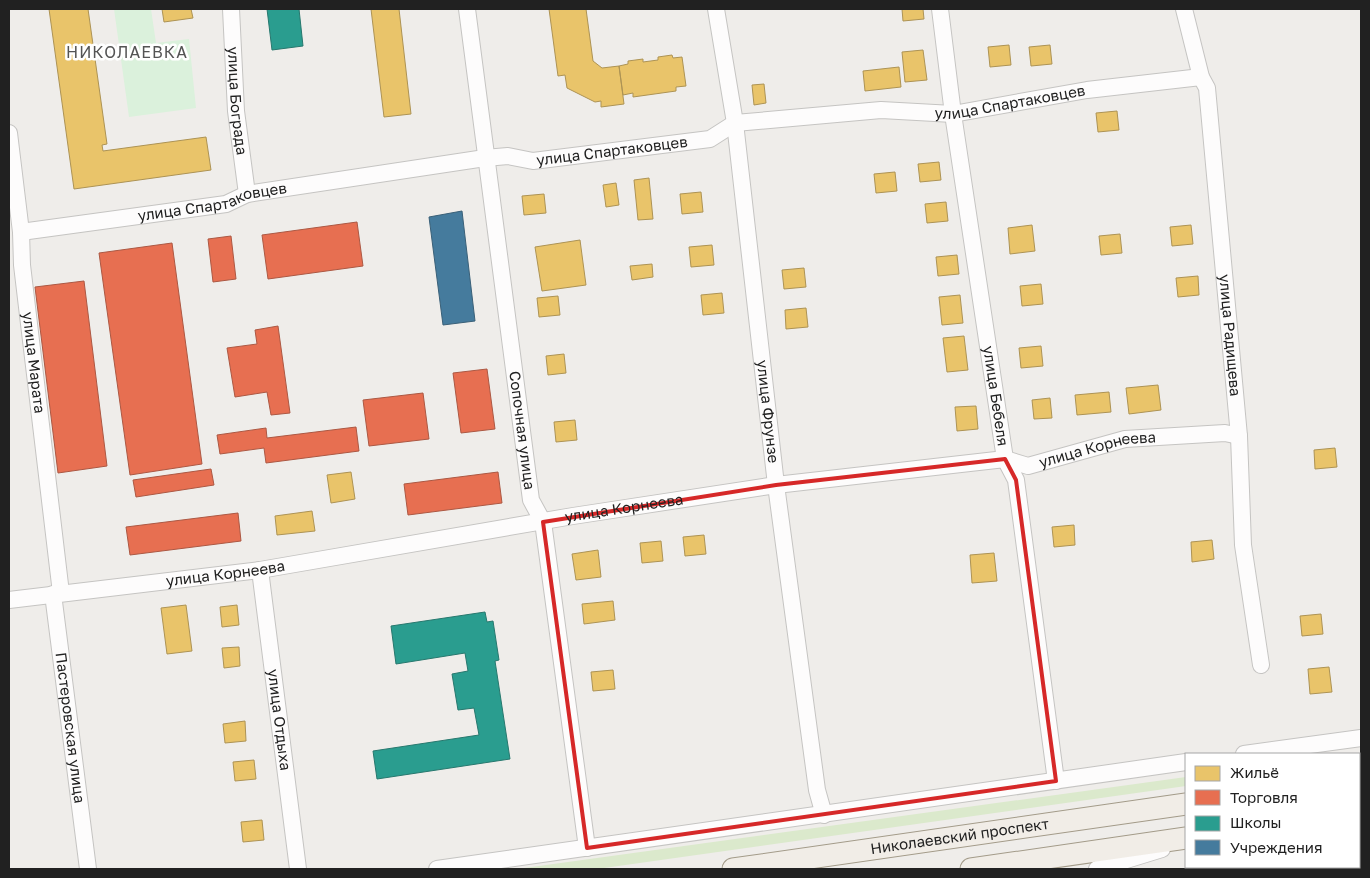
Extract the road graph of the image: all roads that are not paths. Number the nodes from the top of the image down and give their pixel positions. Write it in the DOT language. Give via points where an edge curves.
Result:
graph roads {
  1 [pos="231,9"];
  2 [pos="467,9"];
  3 [pos="716,9"];
  4 [pos="940,9"];
  5 [pos="1184,9"];
  6 [pos="1201,77"];
  7 [pos="953,114"];
  8 [pos="734,123"];
  9 [pos="9,133"];
  10 [pos="485,158"];
  11 [pos="247,194"];
  12 [pos="21,232"];
  13 [pos="1239,436"];
  14 [pos="1005,459"];
  15 [pos="776,485"];
  16 [pos="543,522"];
  17 [pos="260,570"];
  18 [pos="57,594"];
  19 [pos="9,600"];
  20 [pos="1262,665"];
  21 [pos="1361,738"];
  22 [pos="1251,753"];
  23 [pos="1185,762"];
  24 [pos="1056,781"];
  25 [pos="1185,804"];
  26 [pos="824,815"];
  27 [pos="1185,840"];
  28 [pos="1185,840"];
  29 [pos="587,848"];
  30 [pos="88,869"];
  31 [pos="298,869"];
  32 [pos="437,869"];
  33 [pos="733,869"];
  34 [pos="970,869"];
  35 [pos="1097,869"];
  1 -- 11 [label="street, улица Бограда" via="236,111"];
  2 -- 10 [label="street, Сопочная улица"];
  3 -- 8 [label="street, улица Фрунзе"];
  4 -- 7 [label="street, улица Бебеля"];
  5 -- 6 [label="street, улица Радищева"];
  6 -- 7 [label="street, улица Спартаковцев" via="1087,90"];
  6 -- 13 [label="street, улица Радищева" via="1206,88"];
  7 -- 8 [label="street, улица Спартаковцев" via="881,110"];
  7 -- 14 [label="street, улица Бебеля"];
  8 -- 10 [label="street, улица Спартаковцев" via="710,139 533,161 508,156"];
  8 -- 15 [label="street, улица Фрунзе"];
  9 -- 12 [label="street, улица Марата"];
  10 -- 11 [label="street, улица Спартаковцев"];
  10 -- 16 [label="street, Сопочная улица" via="531,500"];
  11 -- 12 [label="street, улица Спартаковцев" via="226,204"];
  12 -- 18 [label="street, улица Марата"];
  13 -- 14 [label="street, улица Корнеева" via="1225,433 1125,439 1028,466"];
  13 -- 20 [label="street, улица Радищева" via="1243,545"];
  14 -- 15 [label="street, улица Корнеева"];
  14 -- 24 [label="street, улица Бебеля" via="1016,480"];
  15 -- 16 [label="street, улица Корнеева"];
  15 -- 26 [label="street, улица Фрунзе" via="817,790"];
  16 -- 17 [label="street, улица Корнеева"];
  16 -- 29 [label="street, Сопочная улица"];
  17 -- 18 [label="street, улица Корнеева"];
  17 -- 31 [label="street, улица Отдыха"];
  18 -- 19 [label="street, улица Корнеева"];
  18 -- 30 [label="street, Пастеровская улица"];
  21 -- 22 [label="street"];
  23 -- 24 [label="street"];
  24 -- 26 [label="street"];
  25 -- 33 [label="main road, Николаевский проспект"];
  26 -- 29 [label="street"];
  27 -- 34 [label="main road"];
  28 -- 35 [label="street"];
  29 -- 32 [label="street"];
}
